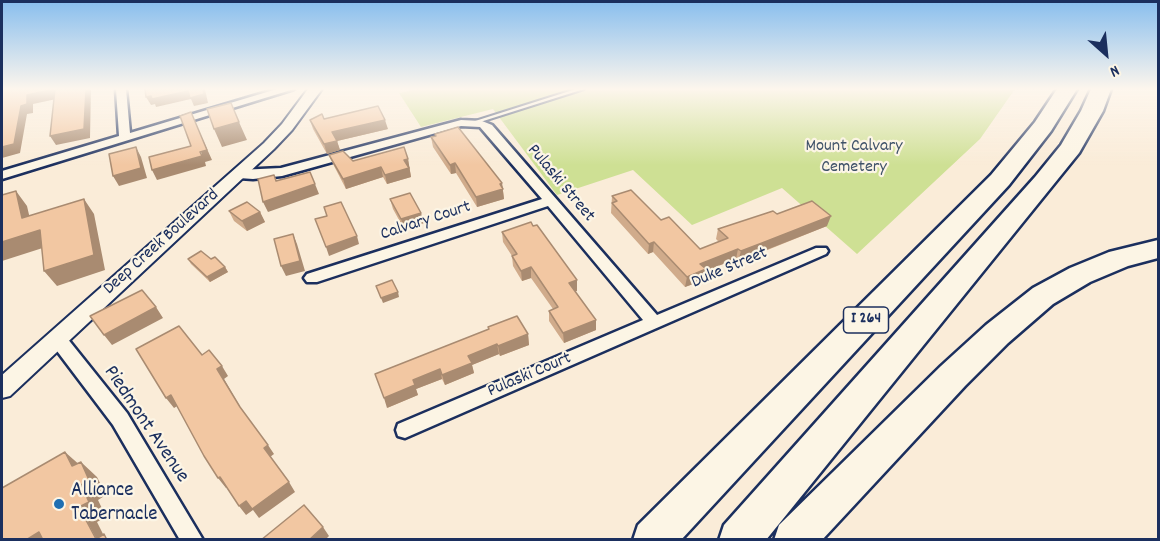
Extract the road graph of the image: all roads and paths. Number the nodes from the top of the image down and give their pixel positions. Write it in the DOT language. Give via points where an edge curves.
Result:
graph roads {
  1 [pos="123,114"];
  2 [pos="206,114"];
  3 [pos="296,114"];
  4 [pos="500,114"];
  5 [pos="1051,114"];
  6 [pos="1090,114"];
  7 [pos="475,122"];
  8 [pos="125,139"];
  9 [pos="239,174"];
  10 [pos="2,175"];
  11 [pos="551,201"];
  12 [pos="1158,249"];
  13 [pos="821,251"];
  14 [pos="312,279"];
  15 [pos="654,322"];
  16 [pos="57,338"];
  17 [pos="2,389"];
  18 [pos="405,430"];
  19 [pos="192,540"];
  20 [pos="653,540"];
  21 [pos="739,540"];
  22 [pos="794,540"];
  1 -- 8 [label="street"];
  2 -- 8 [label="street"];
  3 -- 9 [label="street, Deep Creek Boulevard"];
  4 -- 7 [label="lane"];
  5 -- 20 [label="highway, I 264" via="1000,180"];
  6 -- 21 [label="highway, I 264" via="1071,148 1044,182"];
  7 -- 9 [label="street" via="282,172"];
  7 -- 11 [label="street, Pulaski Street" via="488,127"];
  8 -- 10 [label="street"];
  9 -- 16 [label="street, Deep Creek Boulevard"];
  11 -- 14 [label="street, Calvary Court"];
  11 -- 15 [label="street, Pulaski Street"];
  12 -- 22 [label="highway" via="1119,259 1043,296 997,334"];
  13 -- 15 [label="street, Duke Street"];
  15 -- 18 [label="street, Pulaski Court"];
  16 -- 17 [label="street, Deep Creek Boulevard"];
  16 -- 19 [label="street, Piedmont Avenue" via="120,419"];
}
